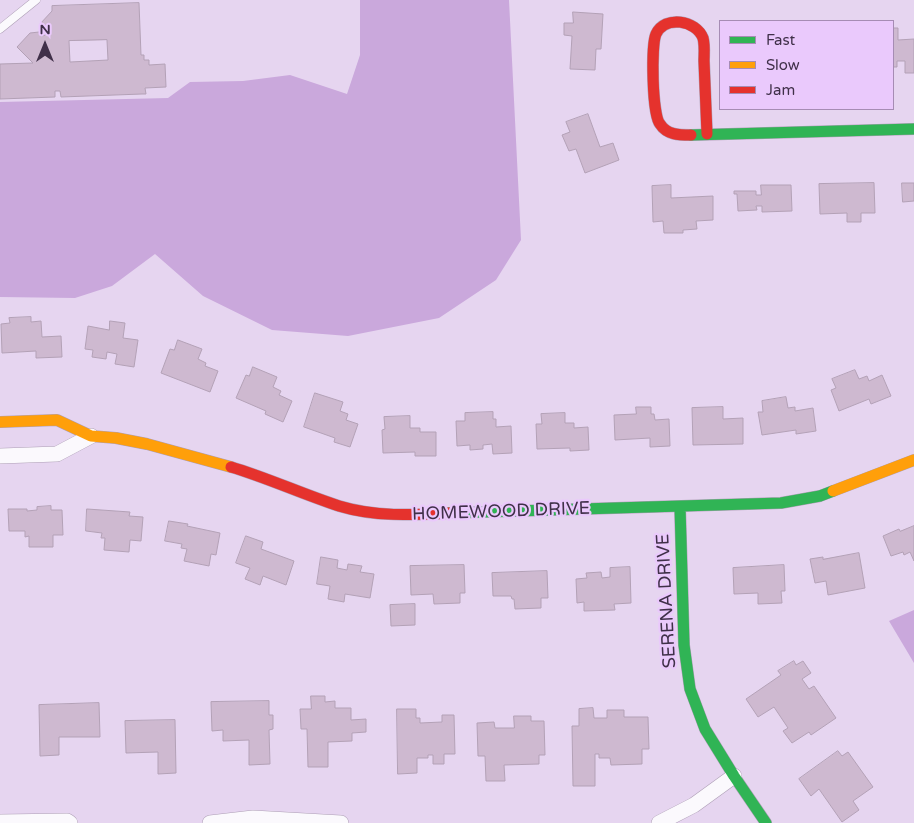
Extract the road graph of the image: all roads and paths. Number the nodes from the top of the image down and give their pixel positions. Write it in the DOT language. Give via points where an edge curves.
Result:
graph roads {
  1 [pos="36,0"];
  2 [pos="0,29"];
  3 [pos="914,129"];
  4 [pos="707,134"];
  5 [pos="0,422"];
  6 [pos="91,436"];
  7 [pos="0,456"];
  8 [pos="914,460"];
  9 [pos="680,506"];
  10 [pos="734,776"];
  11 [pos="253,820"];
  12 [pos="0,822"];
  13 [pos="70,823"];
  14 [pos="210,823"];
  15 [pos="341,823"];
  16 [pos="659,823"];
  17 [pos="766,823"];
  1 -- 2 [label="lane"];
  3 -- 4 [label="street"];
  4 -- 4 [label="street" via="703,39 686,23 670,23 660,29 654,41 656,119 663,129 673,134"];
  5 -- 6 [label="street, HOMEWOOD DRIVE" via="57,420"];
  6 -- 7 [label="street" via="58,454"];
  6 -- 9 [label="street, HOMEWOOD DRIVE" via="147,444 251,473 340,506 380,514"];
  8 -- 9 [label="street, HOMEWOOD DRIVE" via="808,500 781,504"];
  9 -- 10 [label="street, SERENA DRIVE" via="684,645 690,689 705,729"];
  10 -- 16 [label="street" via="694,805"];
  10 -- 17 [label="street, SERENA DRIVE"];
  11 -- 14 [label="street"];
  11 -- 15 [label="street"];
  12 -- 13 [label="street"];
}
